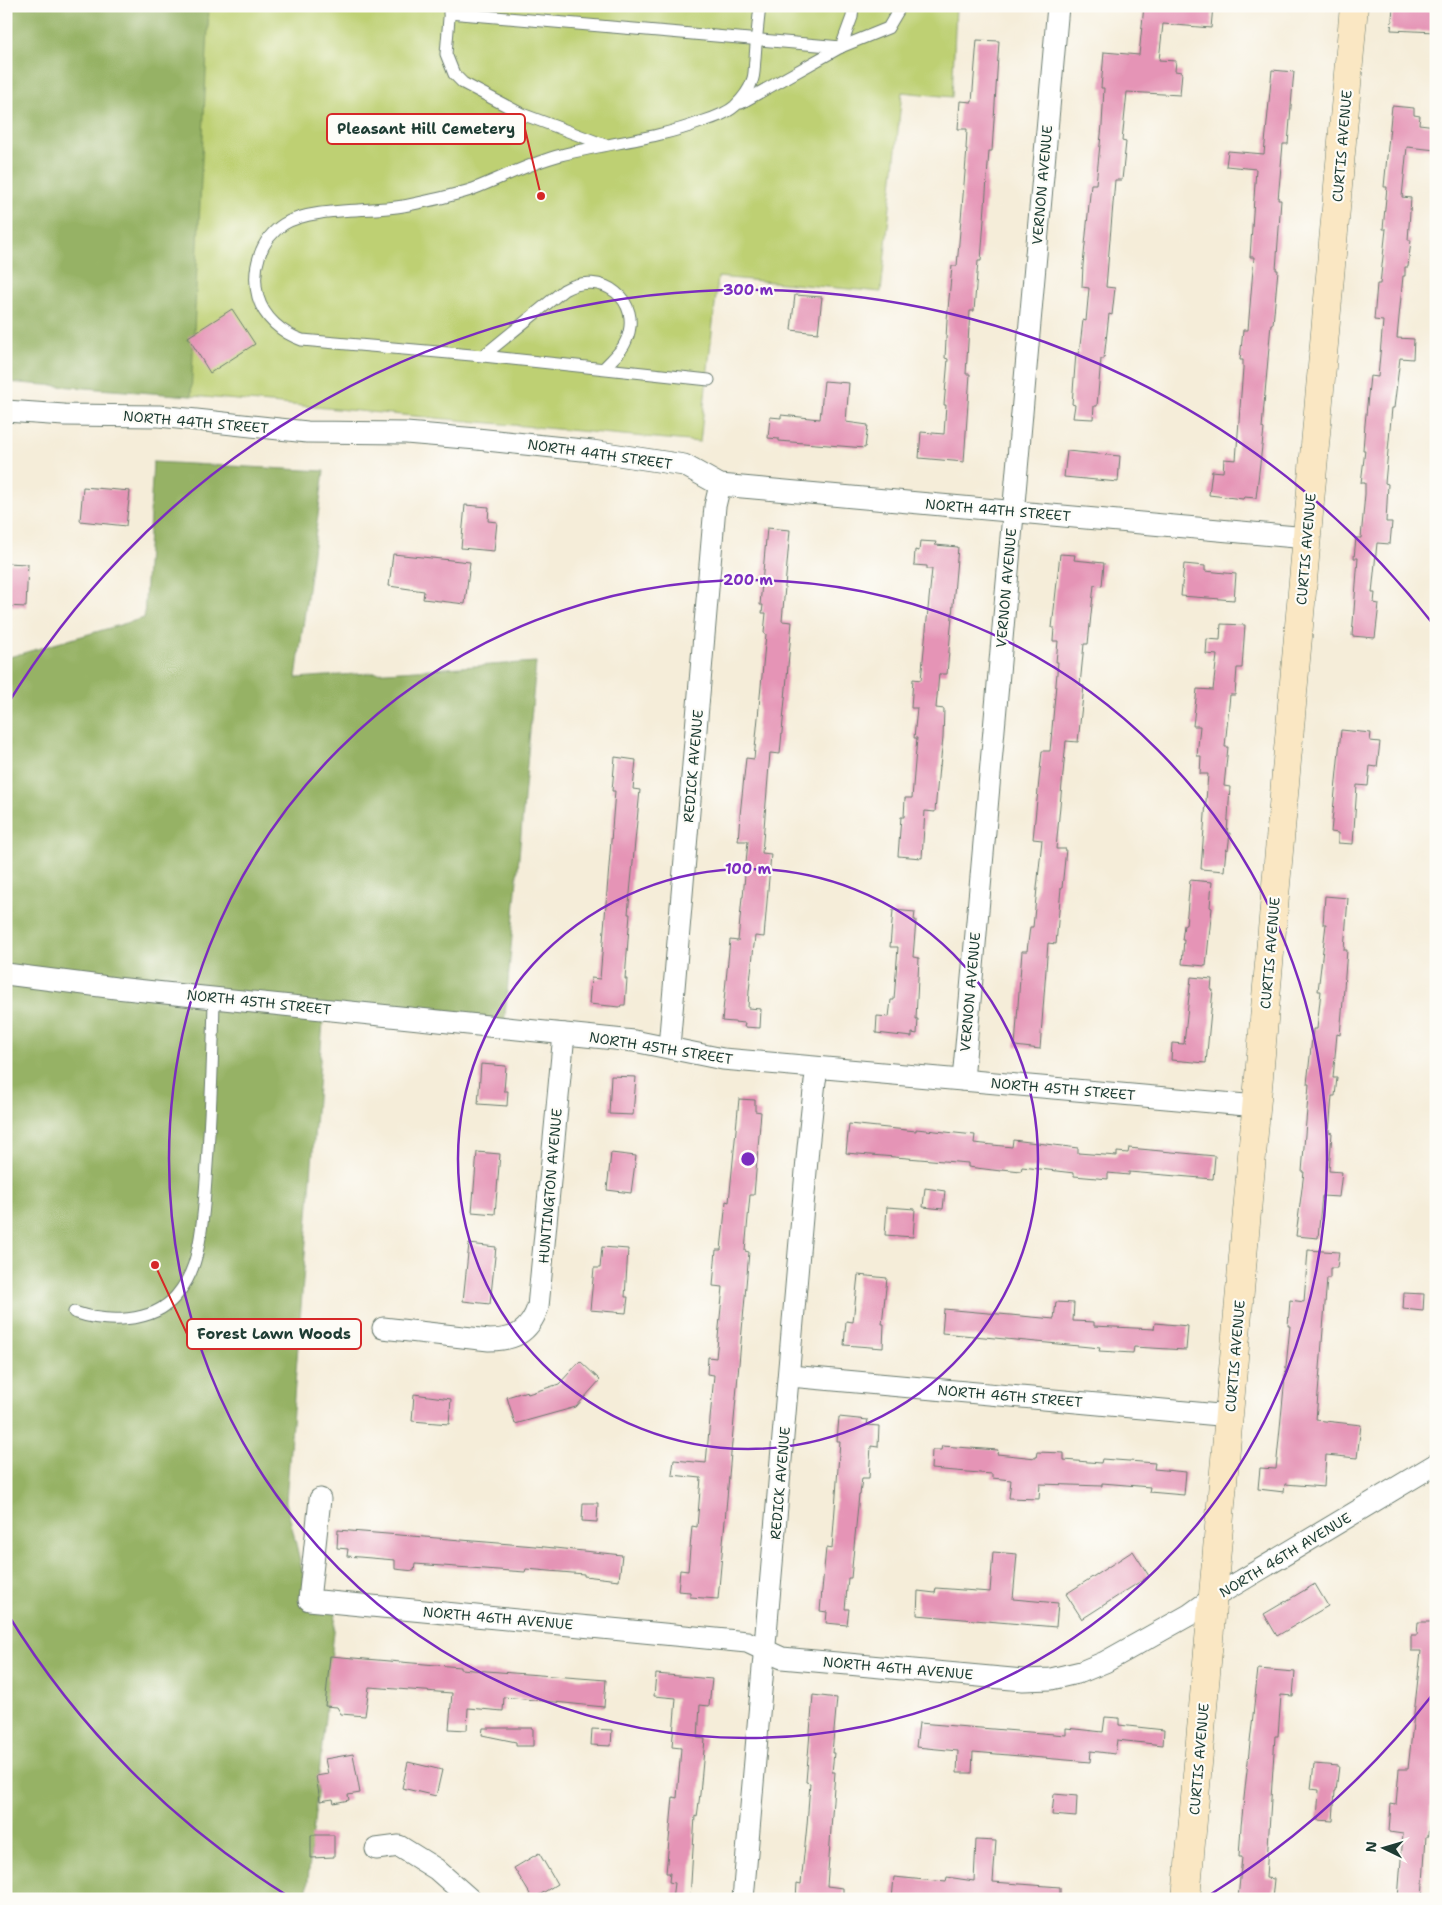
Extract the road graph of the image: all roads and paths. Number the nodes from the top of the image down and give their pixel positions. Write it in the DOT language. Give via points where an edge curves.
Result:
graph roads {
  1 [pos="760,6"];
  2 [pos="853,6"];
  3 [pos="901,6"];
  4 [pos="1058,6"];
  5 [pos="1354,6"];
  6 [pos="449,10"];
  7 [pos="756,39"];
  8 [pos="841,47"];
  9 [pos="734,107"];
  10 [pos="605,145"];
  11 [pos="483,356"];
  12 [pos="604,368"];
  13 [pos="709,380"];
  14 [pos="6,412"];
  15 [pos="720,485"];
  16 [pos="1013,512"];
  17 [pos="1307,538"];
  18 [pos="6,974"];
  19 [pos="214,998"];
  20 [pos="564,1034"];
  21 [pos="669,1047"];
  22 [pos="818,1068"];
  23 [pos="962,1080"];
  24 [pos="1257,1106"];
  25 [pos="74,1312"];
  26 [pos="383,1328"];
  27 [pos="790,1376"];
  28 [pos="1230,1416"];
  29 [pos="1436,1464"];
  30 [pos="320,1499"];
  31 [pos="1214,1597"];
  32 [pos="765,1650"];
  33 [pos="376,1849"];
  34 [pos="470,1899"];
  35 [pos="743,1899"];
  36 [pos="1186,1899"];
  1 -- 7 [label="lane"];
  2 -- 8 [label="lane"];
  3 -- 8 [label="lane" via="888,28"];
  4 -- 16 [label="street, VERNON AVENUE"];
  5 -- 17 [label="street, CURTIS AVENUE"];
  6 -- 7 [label="lane"];
  6 -- 10 [label="lane" via="446,54 454,74 463,83 522,114"];
  7 -- 8 [label="lane"];
  7 -- 9 [label="lane" via="753,80"];
  8 -- 9 [label="lane"];
  9 -- 10 [label="lane" via="717,117 679,130"];
  10 -- 11 [label="lane" via="559,155 441,199 306,215 284,224 262,248 255,274 259,300 268,318 293,336 302,340"];
  11 -- 12 [label="lane"];
  11 -- 12 [label="lane" via="564,290 584,282 597,282 616,293 631,316 624,347"];
  12 -- 13 [label="lane"];
  14 -- 15 [label="street, NORTH 44TH STREET" via="159,416 306,432 406,433 477,439 601,452 684,465"];
  15 -- 16 [label="street, NORTH 44TH STREET"];
  15 -- 21 [label="street, REDICK AVENUE" via="715,506"];
  16 -- 17 [label="street, NORTH 44TH STREET"];
  16 -- 23 [label="street, VERNON AVENUE"];
  17 -- 24 [label="street, CURTIS AVENUE"];
  18 -- 19 [label="street, NORTH 45TH STREET"];
  19 -- 20 [label="street, NORTH 45TH STREET"];
  19 -- 25 [label="lane" via="203,1210 198,1249 189,1276 167,1306 152,1314 124,1319 89,1317"];
  20 -- 21 [label="street, NORTH 45TH STREET"];
  20 -- 26 [label="street, HUNTINGTON AVENUE" via="538,1307 534,1319 522,1332 506,1340"];
  21 -- 22 [label="street, NORTH 45TH STREET" via="723,1059"];
  22 -- 23 [label="street, NORTH 45TH STREET"];
  22 -- 27 [label="street, REDICK AVENUE" via="808,1148"];
  23 -- 24 [label="street, NORTH 45TH STREET"];
  24 -- 28 [label="street, CURTIS AVENUE"];
  27 -- 28 [label="street, NORTH 46TH STREET"];
  27 -- 32 [label="street, REDICK AVENUE"];
  28 -- 31 [label="street, CURTIS AVENUE"];
  29 -- 31 [label="street, NORTH 46TH AVENUE"];
  30 -- 32 [label="street, NORTH 46TH AVENUE" via="309,1600 747,1642"];
  31 -- 32 [label="street, NORTH 46TH AVENUE" via="1189,1615 1105,1662 1051,1679 1023,1680 782,1658"];
  31 -- 36 [label="street, CURTIS AVENUE"];
  32 -- 35 [label="street, REDICK AVENUE"];
  33 -- 34 [label="street" via="399,1846 436,1869"];
}
